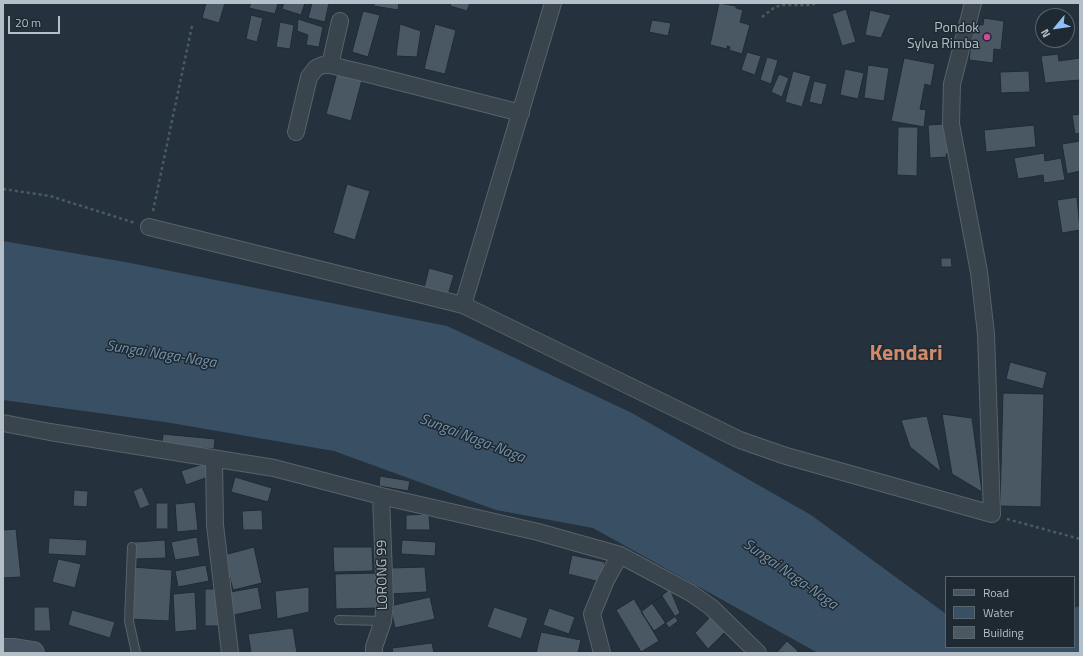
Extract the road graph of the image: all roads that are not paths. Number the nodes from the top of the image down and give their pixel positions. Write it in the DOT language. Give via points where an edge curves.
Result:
graph roads {
  1 [pos="553,3"];
  2 [pos="973,3"];
  3 [pos="340,21"];
  4 [pos="330,65"];
  5 [pos="521,113"];
  6 [pos="296,132"];
  7 [pos="150,227"];
  8 [pos="463,305"];
  9 [pos="3,423"];
  10 [pos="214,459"];
  11 [pos="381,496"];
  12 [pos="132,547"];
  13 [pos="620,555"];
  14 [pos="339,620"];
  15 [pos="383,621"];
  16 [pos="3,650"];
  17 [pos="33,653"];
  18 [pos="136,653"];
  19 [pos="230,653"];
  20 [pos="374,653"];
  21 [pos="602,653"];
  22 [pos="758,653"];
  1 -- 5 [label="street"];
  2 -- 8 [label="street" via="952,84 951,124 978,272 986,334 992,514 786,456 740,440"];
  3 -- 4 [label="street"];
  4 -- 5 [label="street"];
  4 -- 6 [label="street" via="316,68 309,77"];
  5 -- 8 [label="street"];
  7 -- 8 [label="street"];
  9 -- 10 [label="street"];
  10 -- 11 [label="street" via="274,468"];
  10 -- 19 [label="street" via="215,525"];
  11 -- 13 [label="street" via="538,532"];
  11 -- 15 [label="street, LORONG 99" via="385,602"];
  12 -- 18 [label="lane" via="129,621"];
  13 -- 21 [label="street" via="592,614"];
  13 -- 22 [label="street" via="711,607"];
  14 -- 15 [label="lane"];
  15 -- 20 [label="street, LORONG 99"];
  16 -- 17 [label="main road"];
}
